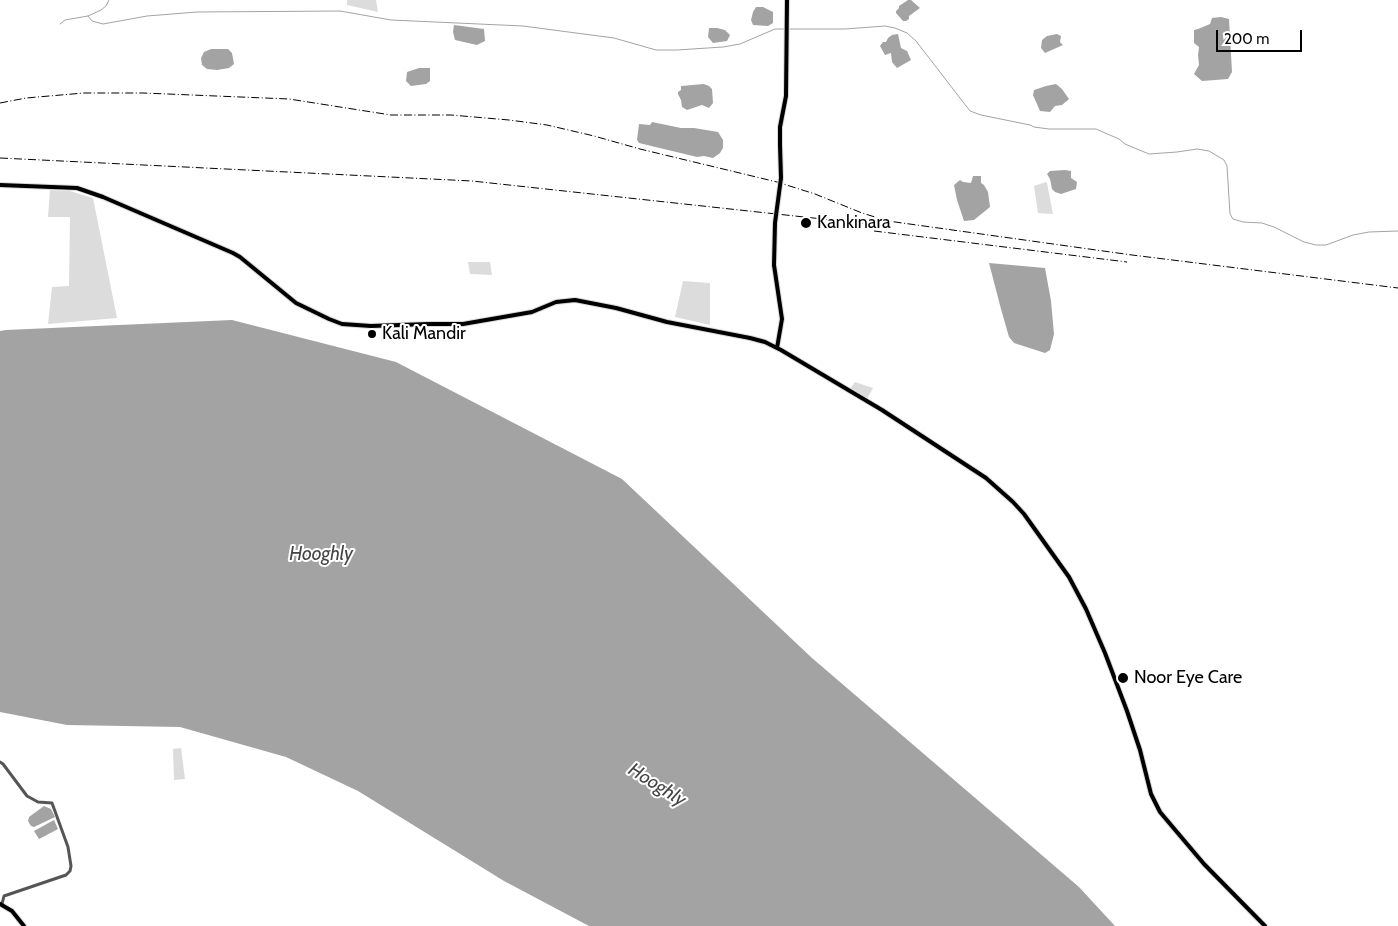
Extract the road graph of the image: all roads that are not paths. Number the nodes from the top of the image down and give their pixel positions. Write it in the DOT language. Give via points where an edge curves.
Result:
graph roads {
  1 [pos="787,0"];
  2 [pos="0,185"];
  3 [pos="777,348"];
  4 [pos="0,762"];
  5 [pos="1,904"];
  6 [pos="24,926"];
  7 [pos="1265,926"];
  1 -- 3 [label="main road, bridge" via="786,96 780,127 781,178 775,223 774,265 782,319"];
  2 -- 3 [label="main road" via="77,188 103,197 233,252 296,303 342,324 463,324 532,312 556,302 575,300 750,338"];
  3 -- 7 [label="main road" via="882,410 986,478 1024,514 1069,577 1086,609 1128,711 1160,812 1204,864"];
  4 -- 5 [label="street" via="27,796 38,802 52,803 68,846 71,866 66,874 4,896"];
  5 -- 6 [label="main road"];
}
